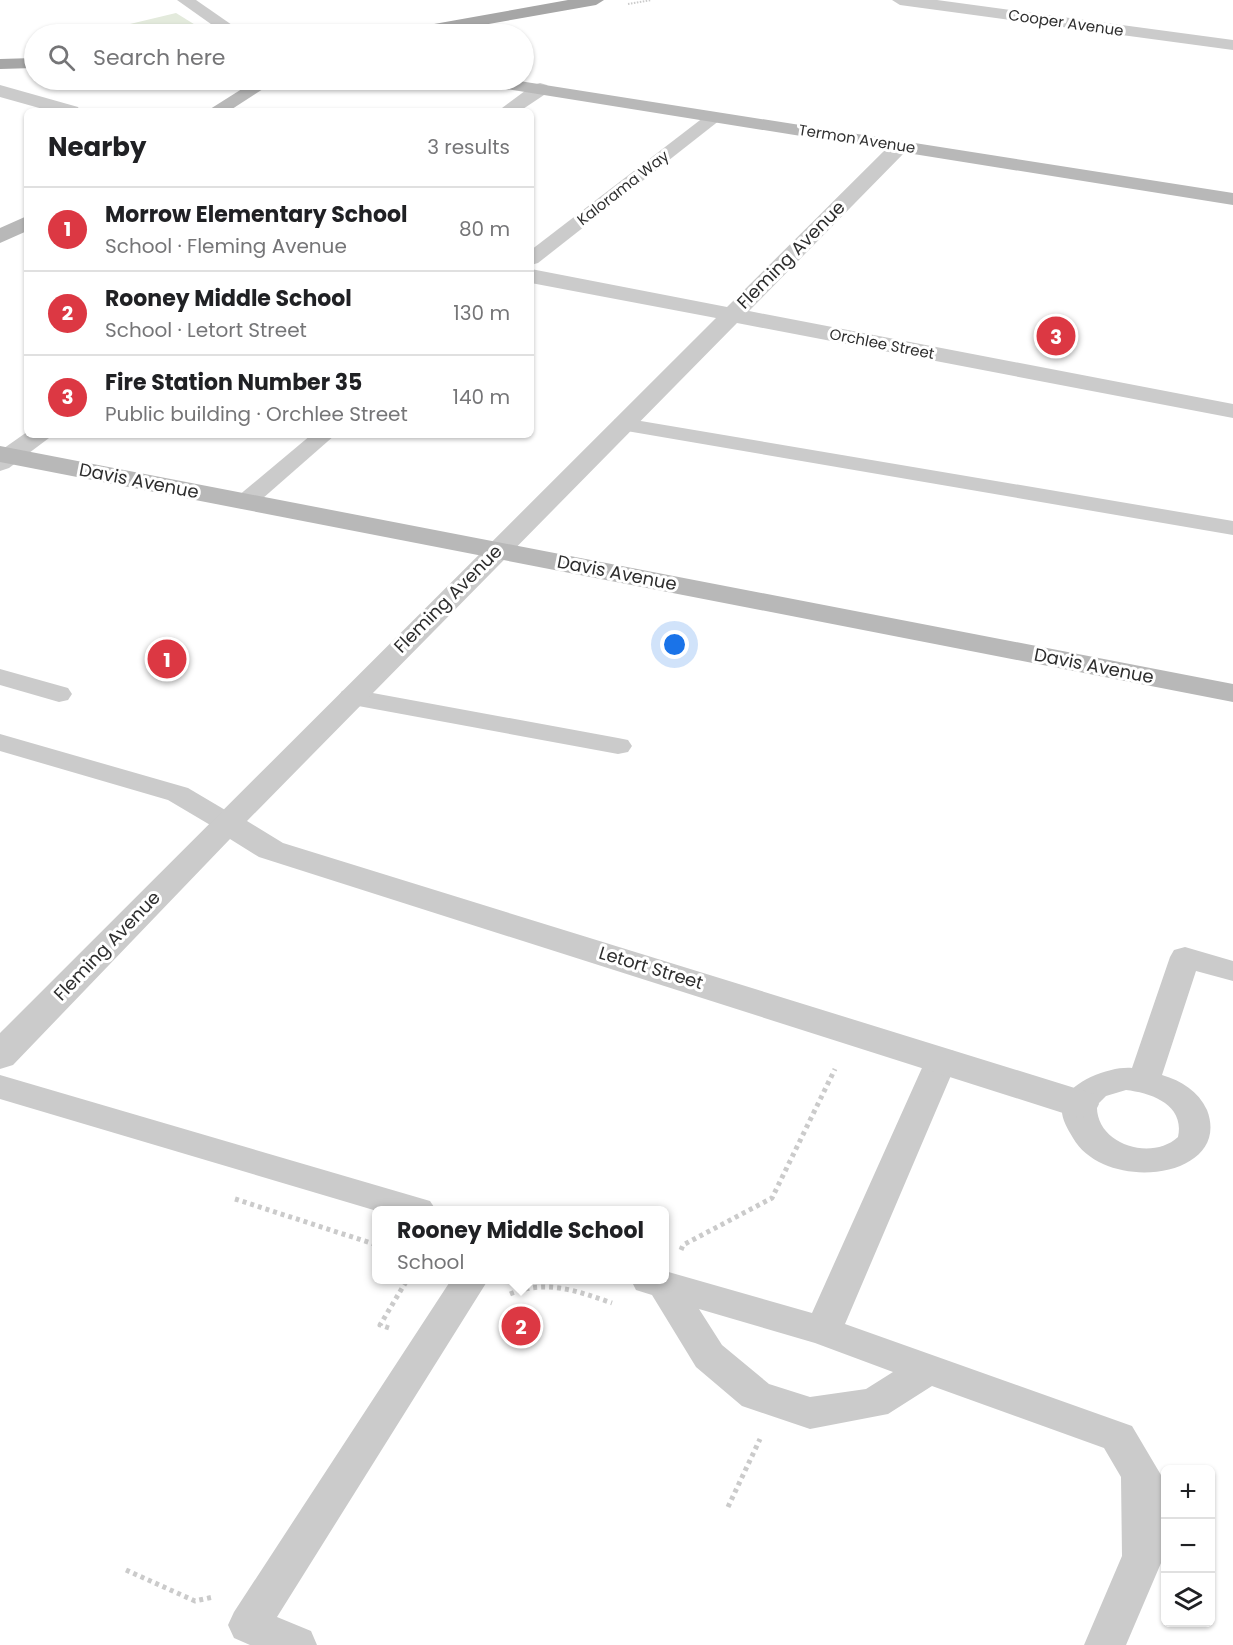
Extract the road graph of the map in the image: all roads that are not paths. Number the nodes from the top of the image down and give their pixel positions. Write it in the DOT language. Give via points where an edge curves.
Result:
graph roads {
  1 [pos="186,0"];
  2 [pos="596,0"];
  3 [pos="900,0"];
  4 [pos="567,2"];
  5 [pos="221,24"];
  6 [pos="456,24"];
  7 [pos="1233,45"];
  8 [pos="24,63"];
  9 [pos="0,64"];
  10 [pos="534,88"];
  11 [pos="540,89"];
  12 [pos="251,90"];
  13 [pos="0,91"];
  14 [pos="60,108"];
  15 [pos="221,108"];
  16 [pos="512,108"];
  17 [pos="714,117"];
  18 [pos="900,146"];
  19 [pos="1233,199"];
  20 [pos="24,224"];
  21 [pos="0,237"];
  22 [pos="534,257"];
  23 [pos="534,277"];
  24 [pos="732,315"];
  25 [pos="1233,411"];
  26 [pos="623,424"];
  27 [pos="35,438"];
  28 [pos="320,438"];
  29 [pos="3,458"];
  30 [pos="246,501"];
  31 [pos="1233,528"];
  32 [pos="498,550"];
  33 [pos="0,677"];
  34 [pos="1233,693"];
  35 [pos="59,694"];
  36 [pos="351,697"];
  37 [pos="0,742"];
  38 [pos="618,746"];
  39 [pos="226,823"];
  40 [pos="1233,971"];
  41 [pos="0,1056"];
  42 [pos="942,1059"];
  43 [pos="1144,1080"];
  44 [pos="0,1087"];
  45 [pos="1080,1104"];
  46 [pos="404,1206"];
  47 [pos="467,1284"];
  48 [pos="658,1284"];
  49 [pos="664,1284"];
  50 [pos="823,1331"];
  51 [pos="928,1369"];
  52 [pos="296,1645"];
  53 [pos="1106,1645"];
  1 -- 5 [label="street"];
  2 -- 4 [label="main road"];
  3 -- 7 [label="street, Cooper Avenue"];
  4 -- 6 [label="main road"];
  8 -- 9 [label="main road"];
  10 -- 11 [label="street, Termon Avenue"];
  11 -- 16 [label="street"];
  11 -- 17 [label="street, Termon Avenue"];
  12 -- 15 [label="street"];
  13 -- 14 [label="street"];
  17 -- 18 [label="street, Termon Avenue"];
  17 -- 22 [label="lane, Kalorama Way"];
  18 -- 19 [label="street, Termon Avenue"];
  18 -- 24 [label="street, Fleming Avenue"];
  20 -- 21 [label="street"];
  23 -- 24 [label="street, Orchlee Street"];
  24 -- 25 [label="street, Orchlee Street"];
  24 -- 26 [label="street, Fleming Avenue"];
  26 -- 31 [label="lane"];
  26 -- 32 [label="street, Fleming Avenue"];
  27 -- 29 [label="street"];
  28 -- 30 [label="lane"];
  29 -- 30 [label="street, Davis Avenue"];
  30 -- 32 [label="street, Davis Avenue"];
  32 -- 34 [label="street, Davis Avenue"];
  32 -- 36 [label="street, Fleming Avenue"];
  33 -- 35 [label="lane"];
  36 -- 38 [label="lane"];
  36 -- 39 [label="street, Fleming Avenue"];
  37 -- 39 [label="lane" via="178,794"];
  39 -- 41 [label="street, Fleming Avenue"];
  39 -- 42 [label="street, Letort Street" via="271,850"];
  40 -- 43 [label="lane" via="1185,957"];
  42 -- 45 [label="street, Letort Street"];
  42 -- 50 [label="lane"];
  43 -- 45 [label="lane" via="1108,1081 1093,1087"];
  43 -- 45 [label="lane" via="1178,1096 1196,1120 1196,1135 1190,1147 1176,1156 1137,1161 1098,1146 1085,1134 1079,1121"];
  44 -- 46 [label="lane"];
  47 -- 52 [label="lane" via="249,1624"];
  48 -- 51 [label="lane" via="709,1356 756,1395 810,1413 874,1403"];
  49 -- 50 [label="lane"];
  50 -- 51 [label="lane"];
  51 -- 53 [label="lane" via="1118,1437 1141,1475 1143,1556"];
}
